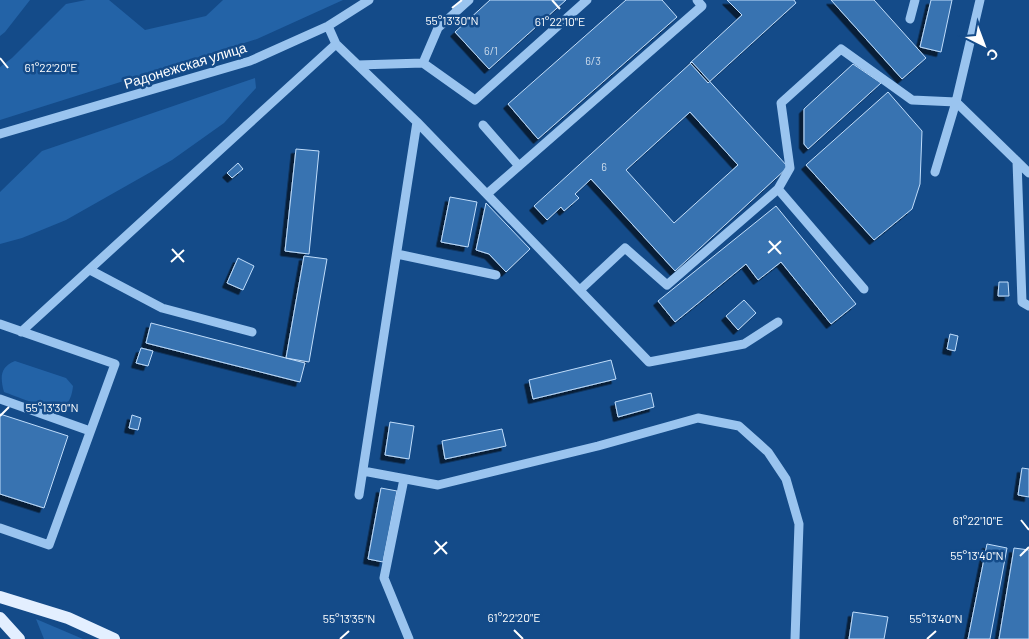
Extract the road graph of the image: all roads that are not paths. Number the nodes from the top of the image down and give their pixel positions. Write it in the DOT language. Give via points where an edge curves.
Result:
graph roads {
  1 [pos="369,0"];
  2 [pos="469,0"];
  3 [pos="587,0"];
  4 [pos="697,0"];
  5 [pos="914,0"];
  6 [pos="980,0"];
  7 [pos="910,19"];
  8 [pos="328,26"];
  9 [pos="336,44"];
  10 [pos="423,63"];
  11 [pos="358,65"];
  12 [pos="956,102"];
  13 [pos="417,122"];
  14 [pos="483,125"];
  15 [pos="0,134"];
  16 [pos="1016,161"];
  17 [pos="519,166"];
  18 [pos="935,172"];
  19 [pos="1029,174"];
  20 [pos="778,188"];
  21 [pos="487,194"];
  22 [pos="397,254"];
  23 [pos="90,270"];
  24 [pos="496,275"];
  25 [pos="864,289"];
  26 [pos="580,290"];
  27 [pos="1029,306"];
  28 [pos="778,322"];
  29 [pos="0,324"];
  30 [pos="21,332"];
  31 [pos="252,332"];
  32 [pos="0,399"];
  33 [pos="90,431"];
  34 [pos="363,471"];
  35 [pos="404,478"];
  36 [pos="359,495"];
  37 [pos="0,528"];
  38 [pos="0,597"];
  39 [pos="0,618"];
  40 [pos="19,639"];
  41 [pos="114,639"];
  42 [pos="409,639"];
  43 [pos="795,639"];
  1 -- 8 [label="street, Радонежская улица"];
  2 -- 10 [label="street" via="438,28"];
  3 -- 10 [label="street" via="475,100"];
  4 -- 17 [label="street" via="702,6"];
  5 -- 7 [label="street"];
  6 -- 12 [label="street"];
  8 -- 9 [label="street"];
  8 -- 15 [label="street, Радонежская улица" via="250,61"];
  9 -- 11 [label="street"];
  9 -- 23 [label="street"];
  10 -- 11 [label="street"];
  11 -- 13 [label="street"];
  12 -- 16 [label="street"];
  12 -- 18 [label="street"];
  12 -- 20 [label="street" via="912,100 841,49 782,103 790,168"];
  13 -- 21 [label="street"];
  13 -- 22 [label="street"];
  14 -- 17 [label="street"];
  16 -- 19 [label="street"];
  16 -- 27 [label="street" via="1022,302"];
  17 -- 21 [label="street"];
  20 -- 25 [label="street"];
  20 -- 26 [label="street" via="667,285 625,248"];
  21 -- 26 [label="street"];
  22 -- 24 [label="street"];
  22 -- 34 [label="street"];
  23 -- 30 [label="street"];
  23 -- 31 [label="street" via="162,308"];
  26 -- 28 [label="street" via="649,362 744,344"];
  29 -- 30 [label="street"];
  30 -- 33 [label="street" via="115,364"];
  32 -- 33 [label="street"];
  33 -- 37 [label="street" via="49,545"];
  34 -- 35 [label="street"];
  34 -- 36 [label="street"];
  35 -- 42 [label="street" via="384,578"];
  35 -- 43 [label="street" via="438,485 698,418 739,426 768,452 786,479 799,524"];
  38 -- 41 [label="main road" via="68,618"];
  39 -- 40 [label="main road"];
}
